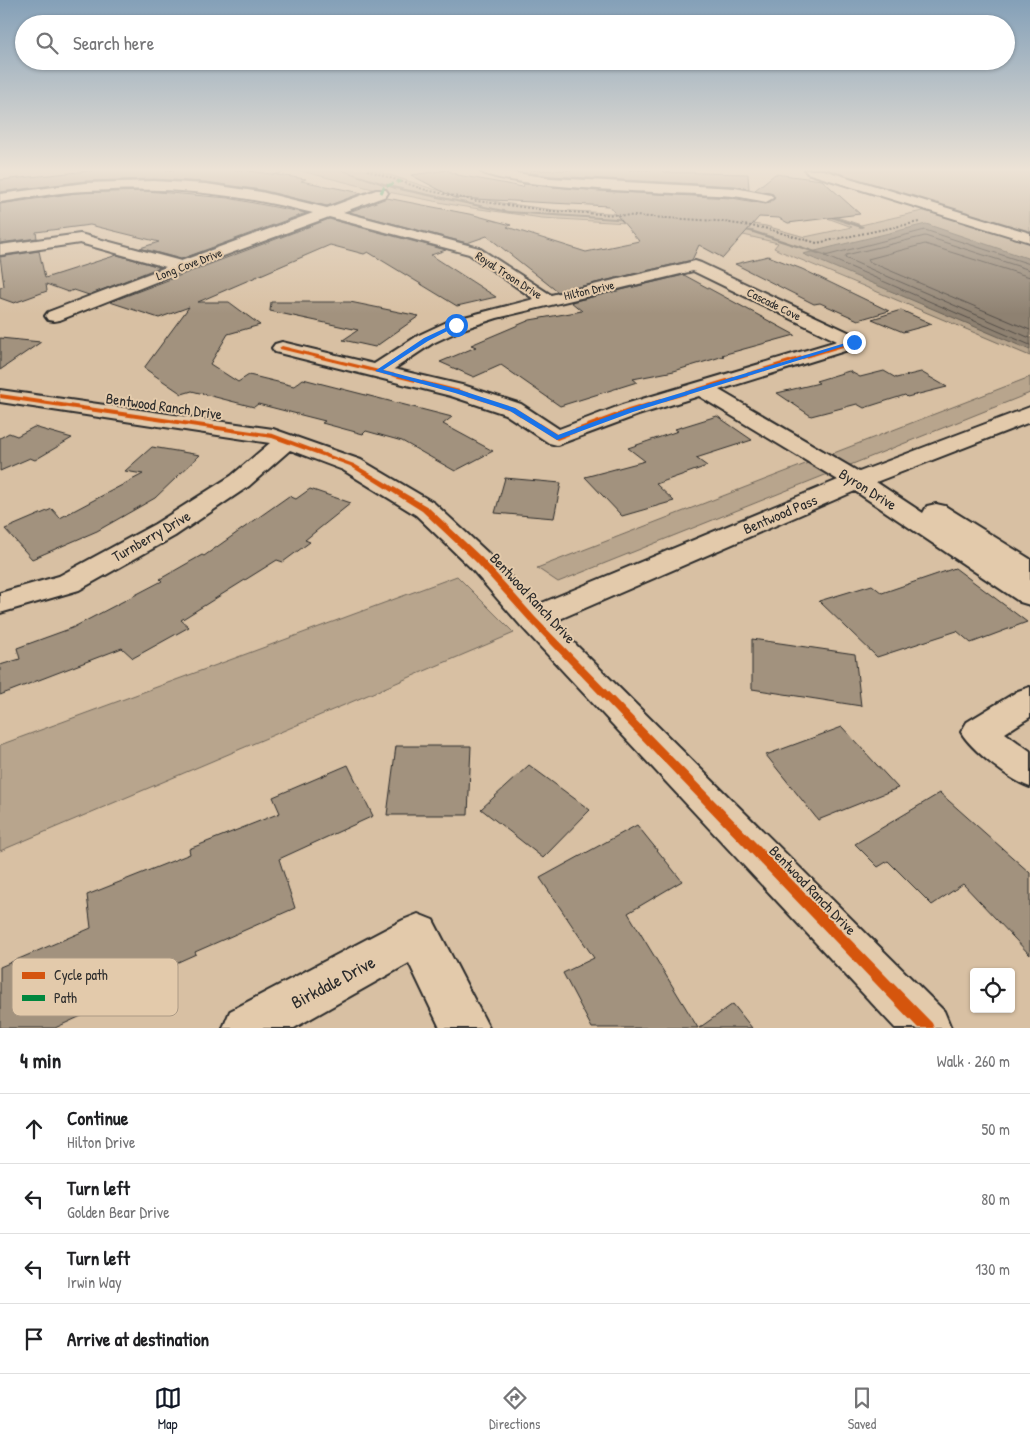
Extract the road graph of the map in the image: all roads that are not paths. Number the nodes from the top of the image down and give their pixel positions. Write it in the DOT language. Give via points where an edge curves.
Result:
graph roads {
  1 [pos="312,218"];
  2 [pos="351,218"];
  3 [pos="966,218"];
  4 [pos="1030,238"];
  5 [pos="0,250"];
  6 [pos="182,266"];
  7 [pos="695,266"];
  8 [pos="546,299"];
  9 [pos="54,316"];
  10 [pos="282,348"];
  11 [pos="378,371"];
  12 [pos="711,386"];
  13 [pos="1,397"];
  14 [pos="1030,414"];
  15 [pos="286,441"];
  16 [pos="867,478"];
  17 [pos="1030,572"];
  18 [pos="1030,595"];
  19 [pos="0,604"];
  20 [pos="532,619"];
  21 [pos="1030,700"];
  22 [pos="1030,772"];
  23 [pos="247,1028"];
  24 [pos="464,1028"];
  25 [pos="927,1028"];
  1 -- 6 [label="street, Long Cove Drive"];
  2 -- 8 [label="street, Royal Troon Drive" via="474,251"];
  3 -- 4 [label="street"];
  5 -- 6 [label="street" via="80,238"];
  6 -- 9 [label="street, Long Cove Drive"];
  7 -- 8 [label="street, Hilton Drive"];
  7 -- 12 [label="street, Cascade Cove" via="854,342"];
  8 -- 11 [label="street, Hilton Drive" via="456,325 426,339"];
  10 -- 11 [label="street"];
  11 -- 12 [label="street" via="458,391 512,409 557,438 630,410"];
  12 -- 16 [label="street, Byron Drive"];
  13 -- 15 [label="street, Bentwood Ranch Drive" via="273,436"];
  14 -- 16 [label="street, Bentwood Pass"];
  15 -- 19 [label="street, Turnberry Drive" via="240,481 165,530 69,583"];
  15 -- 20 [label="street, Bentwood Ranch Drive" via="352,465 425,509 479,560"];
  16 -- 17 [label="street, Byron Drive"];
  16 -- 18 [label="street, Byron Drive"];
  16 -- 20 [label="street, Bentwood Pass"];
  20 -- 25 [label="street, Bentwood Ranch Drive"];
  21 -- 22 [label="street" via="979,732"];
  23 -- 24 [label="street, Birkdale Drive" via="418,935"];
}
